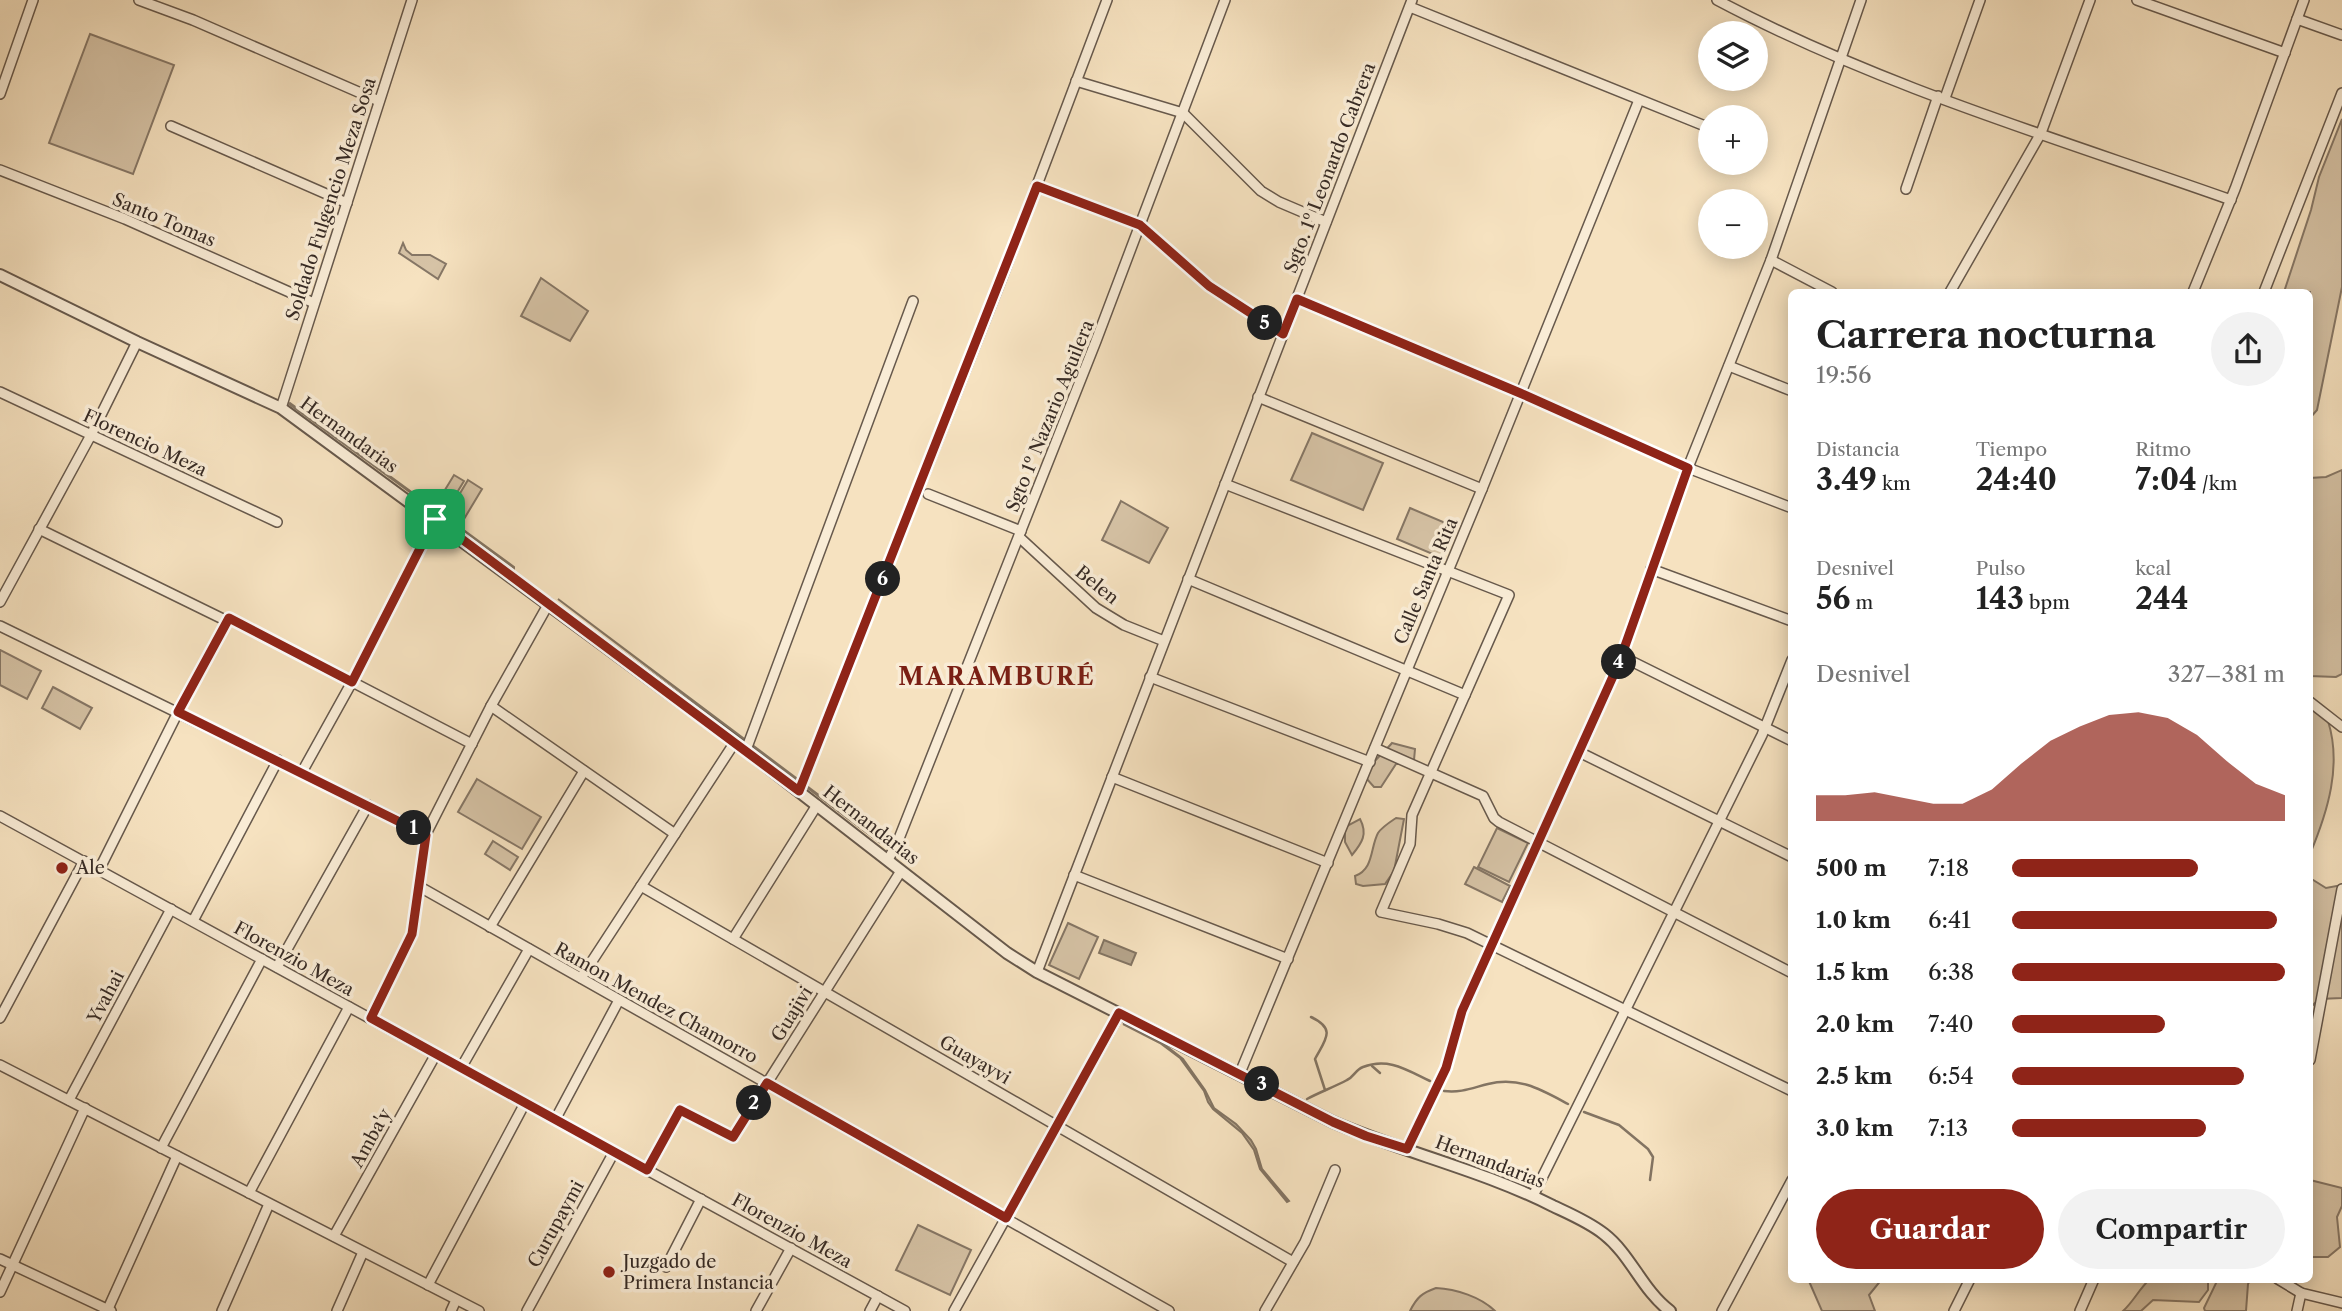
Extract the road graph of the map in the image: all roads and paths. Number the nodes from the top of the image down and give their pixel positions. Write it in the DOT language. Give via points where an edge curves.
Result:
graph roads {
  1 [pos="33,0"];
  2 [pos="139,0"];
  3 [pos="412,0"];
  4 [pos="1107,0"];
  5 [pos="1225,0"];
  6 [pos="1717,0"];
  7 [pos="1861,0"];
  8 [pos="1980,0"];
  9 [pos="2090,0"];
  10 [pos="2137,0"];
  11 [pos="2304,0"];
  12 [pos="1411,3"];
  13 [pos="2297,19"];
  14 [pos="2342,35"];
  15 [pos="2285,53"];
  16 [pos="1839,60"];
  17 [pos="0,62"];
  18 [pos="10,66"];
  19 [pos="1076,80"];
  20 [pos="2342,93"];
  21 [pos="0,94"];
  22 [pos="1941,97"];
  23 [pos="1639,100"];
  24 [pos="379,101"];
  25 [pos="1183,113"];
  26 [pos="1698,123"];
  27 [pos="171,126"];
  28 [pos="2041,133"];
  29 [pos="0,170"];
  30 [pos="1037,186"];
  31 [pos="1906,189"];
  32 [pos="2231,200"];
  33 [pos="347,203"];
  34 [pos="1326,222"];
  35 [pos="1140,225"];
  36 [pos="1771,260"];
  37 [pos="0,275"];
  38 [pos="1826,289"];
  39 [pos="1952,289"];
  40 [pos="2194,289"];
  41 [pos="2265,289"];
  42 [pos="1297,299"];
  43 [pos="913,301"];
  44 [pos="314,303"];
  45 [pos="1283,334"];
  46 [pos="137,342"];
  47 [pos="1729,366"];
  48 [pos="1788,389"];
  49 [pos="0,392"];
  50 [pos="1520,393"];
  51 [pos="1258,397"];
  52 [pos="281,408"];
  53 [pos="92,435"];
  54 [pos="1688,468"];
  55 [pos="1225,484"];
  56 [pos="1482,489"];
  57 [pos="928,494"];
  58 [pos="1788,506"];
  59 [pos="435,519"];
  60 [pos="277,522"];
  61 [pos="39,529"];
  62 [pos="1020,534"];
  63 [pos="1651,569"];
  64 [pos="1447,571"];
  65 [pos="1187,581"];
  66 [pos="0,601"];
  67 [pos="549,603"];
  68 [pos="1788,620"];
  69 [pos="227,621"];
  70 [pos="0,626"];
  71 [pos="1164,641"];
  72 [pos="1621,656"];
  73 [pos="1406,670"];
  74 [pos="1788,670"];
  75 [pos="1150,677"];
  76 [pos="352,682"];
  77 [pos="1465,695"];
  78 [pos="2313,704"];
  79 [pos="491,706"];
  80 [pos="178,712"];
  81 [pos="1765,727"];
  82 [pos="2342,727"];
  83 [pos="1788,739"];
  84 [pos="735,742"];
  85 [pos="472,744"];
  86 [pos="1375,748"];
  87 [pos="746,750"];
  88 [pos="1578,752"];
  89 [pos="278,761"];
  90 [pos="1370,762"];
  91 [pos="584,771"];
  92 [pos="302,772"];
  93 [pos="1431,773"];
  94 [pos="1112,777"];
  95 [pos="799,791"];
  96 [pos="368,805"];
  97 [pos="817,805"];
  98 [pos="0,816"];
  99 [pos="1719,821"];
  100 [pos="675,834"];
  101 [pos="426,835"];
  102 [pos="1538,842"];
  103 [pos="1788,855"];
  104 [pos="888,860"];
  105 [pos="84,861"];
  106 [pos="1328,863"];
  107 [pos="99,870"];
  108 [pos="901,871"];
  109 [pos="1074,875"];
  110 [pos="641,886"];
  111 [pos="420,887"];
  112 [pos="2342,889"];
  113 [pos="172,909"];
  114 [pos="1674,912"];
  115 [pos="193,921"];
  116 [pos="490,927"];
  117 [pos="2337,938"];
  118 [pos="733,939"];
  119 [pos="1492,944"];
  120 [pos="529,949"];
  121 [pos="262,959"];
  122 [pos="1288,959"];
  123 [pos="277,967"];
  124 [pos="1788,971"];
  125 [pos="1037,972"];
  126 [pos="581,978"];
  127 [pos="825,992"];
  128 [pos="619,1000"];
  129 [pos="349,1007"];
  130 [pos="1626,1009"];
  131 [pos="1119,1013"];
  132 [pos="0,1018"];
  133 [pos="371,1018"];
  134 [pos="2313,1046"];
  135 [pos="436,1054"];
  136 [pos="0,1065"];
  137 [pos="461,1068"];
  138 [pos="1240,1073"];
  139 [pos="767,1083"];
  140 [pos="1788,1089"];
  141 [pos="69,1100"];
  142 [pos="525,1103"];
  143 [pos="85,1108"];
  144 [pos="555,1120"];
  145 [pos="1058,1126"];
  146 [pos="161,1148"];
  147 [pos="1407,1149"];
  148 [pos="614,1152"];
  149 [pos="177,1156"];
  150 [pos="647,1170"];
  151 [pos="1335,1170"];
  152 [pos="1788,1187"];
  153 [pos="248,1193"];
  154 [pos="1533,1196"];
  155 [pos="701,1199"];
  156 [pos="269,1203"];
  157 [pos="1006,1218"];
  158 [pos="334,1236"];
  159 [pos="790,1248"];
  160 [pos="363,1252"];
  161 [pos="0,1259"];
  162 [pos="1293,1262"];
  163 [pos="11,1265"];
  164 [pos="666,1267"];
  165 [pos="1968,1283"];
  166 [pos="2092,1283"];
  167 [pos="2285,1283"];
  168 [pos="428,1285"];
  169 [pos="0,1292"];
  170 [pos="2301,1293"];
  171 [pos="878,1296"];
  172 [pos="456,1300"];
  173 [pos="2342,1303"];
  174 [pos="108,1310"];
  175 [pos="222,1311"];
  176 [pos="337,1311"];
  177 [pos="451,1311"];
  178 [pos="479,1311"];
  179 [pos="527,1311"];
  180 [pos="756,1311"];
  181 [pos="870,1311"];
  182 [pos="905,1311"];
  183 [pos="954,1311"];
  184 [pos="1169,1311"];
  185 [pos="1265,1311"];
  186 [pos="1670,1311"];
  187 [pos="1722,1311"];
  188 [pos="1954,1311"];
  189 [pos="2080,1311"];
  190 [pos="2297,1311"];
  1 -- 18 [label="street"];
  2 -- 24 [label="street"];
  3 -- 24 [label="street, Soldado Fulgencio Meza Sosa"];
  4 -- 19 [label="street"];
  5 -- 25 [label="street, Sgto 1º Nazario Aguilera"];
  6 -- 16 [label="street"];
  7 -- 16 [label="street"];
  8 -- 22 [label="street"];
  9 -- 28 [label="street"];
  10 -- 15 [label="street"];
  11 -- 13 [label="street"];
  12 -- 23 [label="street"];
  12 -- 34 [label="street, Sgto. 1º Leonardo Cabrera"];
  13 -- 14 [label="street"];
  13 -- 15 [label="street"];
  15 -- 32 [label="street"];
  16 -- 22 [label="street"];
  16 -- 36 [label="street"];
  17 -- 18 [label="street"];
  18 -- 21 [label="street"];
  19 -- 25 [label="street"];
  19 -- 30 [label="street"];
  20 -- 41 [label="street"];
  22 -- 28 [label="street"];
  22 -- 31 [label="street"];
  23 -- 26 [label="street"];
  23 -- 50 [label="street, Calle Santa Rita"];
  24 -- 33 [label="street, Soldado Fulgencio Meza Sosa"];
  25 -- 34 [label="street" via="1261,191"];
  25 -- 35 [label="street, Sgto 1º Nazario Aguilera"];
  27 -- 33 [label="street"];
  28 -- 32 [label="street"];
  28 -- 39 [label="street"];
  29 -- 44 [label="street, Santo Tomas" via="125,219"];
  30 -- 35 [label="street"];
  30 -- 95 [label="street"];
  32 -- 40 [label="street"];
  33 -- 44 [label="street, Soldado Fulgencio Meza Sosa"];
  34 -- 42 [label="street, Sgto. 1º Leonardo Cabrera"];
  35 -- 45 [label="street" via="1209,286"];
  35 -- 62 [label="street, Sgto 1º Nazario Aguilera"];
  36 -- 38 [label="street"];
  36 -- 47 [label="street"];
  37 -- 46 [label="street, Hernandarias"];
  42 -- 45 [label="street, Sgto. 1º Leonardo Cabrera"];
  42 -- 50 [label="street"];
  43 -- 87 [label="street"];
  44 -- 52 [label="street, Soldado Fulgencio Meza Sosa"];
  45 -- 51 [label="street, Sgto. 1º Leonardo Cabrera"];
  46 -- 52 [label="street, Hernandarias"];
  46 -- 53 [label="street"];
  47 -- 48 [label="street"];
  47 -- 54 [label="street"];
  49 -- 53 [label="street, Florencio Meza"];
  50 -- 54 [label="street"];
  50 -- 56 [label="street, Calle Santa Rita"];
  51 -- 55 [label="street, Sgto. 1º Leonardo Cabrera"];
  51 -- 56 [label="street"];
  52 -- 59 [label="street, Hernandarias"];
  53 -- 60 [label="street, Florencio Meza"];
  53 -- 61 [label="street"];
  54 -- 58 [label="street"];
  54 -- 63 [label="street"];
  55 -- 64 [label="street"];
  55 -- 65 [label="street, Sgto. 1º Leonardo Cabrera"];
  56 -- 64 [label="street, Calle Santa Rita"];
  57 -- 62 [label="street"];
  59 -- 67 [label="street, Hernandarias"];
  59 -- 76 [label="street"];
  61 -- 66 [label="street"];
  61 -- 69 [label="street"];
  62 -- 71 [label="street, Belen" via="1096,608"];
  62 -- 104 [label="street, Sgto 1º Nazario Aguilera"];
  63 -- 68 [label="street"];
  63 -- 72 [label="street"];
  64 -- 73 [label="street, Calle Santa Rita"];
  64 -- 77 [label="street" via="1509,595"];
  65 -- 71 [label="street, Sgto. 1º Leonardo Cabrera"];
  65 -- 73 [label="street"];
  67 -- 79 [label="street"];
  67 -- 84 [label="street, Hernandarias"];
  69 -- 76 [label="street" via="229,618"];
  69 -- 80 [label="street"];
  70 -- 80 [label="street"];
  71 -- 75 [label="street, Sgto. 1º Leonardo Cabrera"];
  72 -- 81 [label="street"];
  72 -- 88 [label="street"];
  73 -- 77 [label="street"];
  73 -- 86 [label="street, Calle Santa Rita"];
  74 -- 81 [label="street"];
  75 -- 90 [label="street"];
  75 -- 94 [label="street, Sgto. 1º Leonardo Cabrera"];
  76 -- 85 [label="street"];
  76 -- 92 [label="street"];
  77 -- 93 [label="street"];
  78 -- 82 [label="street"];
  79 -- 85 [label="street"];
  79 -- 91 [label="street"];
  80 -- 89 [label="street"];
  80 -- 107 [label="street"];
  81 -- 83 [label="street"];
  81 -- 99 [label="street"];
  84 -- 87 [label="street, Hernandarias"];
  84 -- 100 [label="street"];
  85 -- 101 [label="street"];
  86 -- 90 [label="street, Calle Santa Rita"];
  86 -- 93 [label="street"];
  87 -- 95 [label="street, Hernandarias"];
  88 -- 99 [label="street"];
  88 -- 102 [label="street"];
  89 -- 92 [label="street"];
  89 -- 115 [label="street"];
  90 -- 106 [label="street, Calle Santa Rita"];
  91 -- 100 [label="street"];
  91 -- 116 [label="street"];
  92 -- 96 [label="street"];
  93 -- 102 [label="street" via="1483,796 1493,818"];
  93 -- 119 [label="street" via="1412,816 1410,844 1381,912 1452,928"];
  94 -- 106 [label="street"];
  94 -- 109 [label="street, Sgto. 1º Leonardo Cabrera"];
  95 -- 97 [label="street, Hernandarias"];
  96 -- 101 [label="street"];
  96 -- 123 [label="street"];
  97 -- 104 [label="street, Hernandarias"];
  97 -- 118 [label="street"];
  98 -- 105 [label="street, Florenzio Meza"];
  99 -- 103 [label="street"];
  99 -- 114 [label="street"];
  100 -- 110 [label="street"];
  101 -- 111 [label="street"];
  102 -- 114 [label="street"];
  102 -- 119 [label="street"];
  104 -- 108 [label="street, Hernandarias"];
  105 -- 107 [label="street, Florenzio Meza"];
  105 -- 132 [label="street"];
  106 -- 122 [label="street, Calle Santa Rita"];
  107 -- 113 [label="street, Florenzio Meza"];
  108 -- 125 [label="street, Hernandarias"];
  108 -- 127 [label="street, Guajivi"];
  109 -- 122 [label="street"];
  109 -- 125 [label="street, Sgto. 1º Leonardo Cabrera"];
  110 -- 118 [label="street, Guayayvi"];
  110 -- 126 [label="street"];
  111 -- 116 [label="street, Ramon Mendez Chamorro"];
  111 -- 133 [label="street" via="407,948"];
  112 -- 117 [label="street"];
  113 -- 115 [label="street, Florenzio Meza"];
  113 -- 141 [label="street, Yvahai"];
  114 -- 124 [label="street"];
  114 -- 130 [label="street"];
  115 -- 121 [label="street, Florenzio Meza"];
  116 -- 120 [label="street, Ramon Mendez Chamorro"];
  117 -- 134 [label="street"];
  118 -- 127 [label="street, Guayayvi"];
  119 -- 130 [label="street"];
  119 -- 147 [label="street" via="1462,1011 1446,1068"];
  120 -- 126 [label="street, Ramon Mendez Chamorro"];
  120 -- 137 [label="street"];
  121 -- 123 [label="street, Florenzio Meza"];
  121 -- 146 [label="street"];
  122 -- 138 [label="street, Calle Santa Rita"];
  123 -- 129 [label="street, Florenzio Meza"];
  125 -- 131 [label="street, Hernandarias"];
  126 -- 128 [label="street, Ramon Mendez Chamorro"];
  127 -- 139 [label="street, Guajivi"];
  127 -- 145 [label="street, Guayayvi"];
  128 -- 139 [label="street, Ramon Mendez Chamorro"];
  128 -- 144 [label="street"];
  129 -- 133 [label="street, Florenzio Meza"];
  129 -- 153 [label="street"];
  130 -- 140 [label="street"];
  130 -- 154 [label="street"];
  131 -- 138 [label="street, Hernandarias"];
  131 -- 145 [label="street"];
  133 -- 135 [label="street, Florenzio Meza"];
  135 -- 137 [label="street, Florenzio Meza"];
  135 -- 158 [label="street, Amba'y"];
  136 -- 141 [label="street"];
  137 -- 142 [label="street, Florenzio Meza"];
  138 -- 147 [label="street, Hernandarias" via="1333,1122"];
  139 -- 150 [label="street, Guajivi" via="733,1137 680,1110"];
  139 -- 157 [label="street, Ramon Mendez Chamorro"];
  141 -- 143 [label="street"];
  142 -- 144 [label="street, Florenzio Meza"];
  142 -- 168 [label="street"];
  143 -- 146 [label="street"];
  143 -- 163 [label="street"];
  144 -- 148 [label="street, Florenzio Meza"];
  145 -- 157 [label="street"];
  145 -- 162 [label="street, Guayayvi"];
  146 -- 149 [label="street"];
  147 -- 154 [label="street, Hernandarias"];
  148 -- 150 [label="street, Florenzio Meza"];
  148 -- 179 [label="street, Curupaymi"];
  149 -- 153 [label="street"];
  149 -- 174 [label="street"];
  150 -- 155 [label="street, Florenzio Meza"];
  151 -- 162 [label="street"];
  152 -- 187 [label="street"];
  153 -- 156 [label="street"];
  154 -- 186 [label="street, Hernandarias" via="1606,1236"];
  155 -- 159 [label="street, Florenzio Meza"];
  155 -- 164 [label="street"];
  156 -- 158 [label="street"];
  156 -- 175 [label="street"];
  157 -- 183 [label="street"];
  157 -- 184 [label="street, Ramon Mendez Chamorro"];
  158 -- 160 [label="street"];
  159 -- 171 [label="street, Florenzio Meza"];
  159 -- 180 [label="street"];
  160 -- 168 [label="street"];
  160 -- 176 [label="street"];
  161 -- 163 [label="street"];
  162 -- 185 [label="street"];
  163 -- 169 [label="street"];
  163 -- 174 [label="street"];
  165 -- 188 [label="street"];
  166 -- 189 [label="street"];
  167 -- 170 [label="street"];
  168 -- 172 [label="street"];
  170 -- 173 [label="street"];
  170 -- 190 [label="street"];
  171 -- 181 [label="street"];
  171 -- 182 [label="street, Florenzio Meza"];
  172 -- 177 [label="street"];
  172 -- 178 [label="street"];
}
